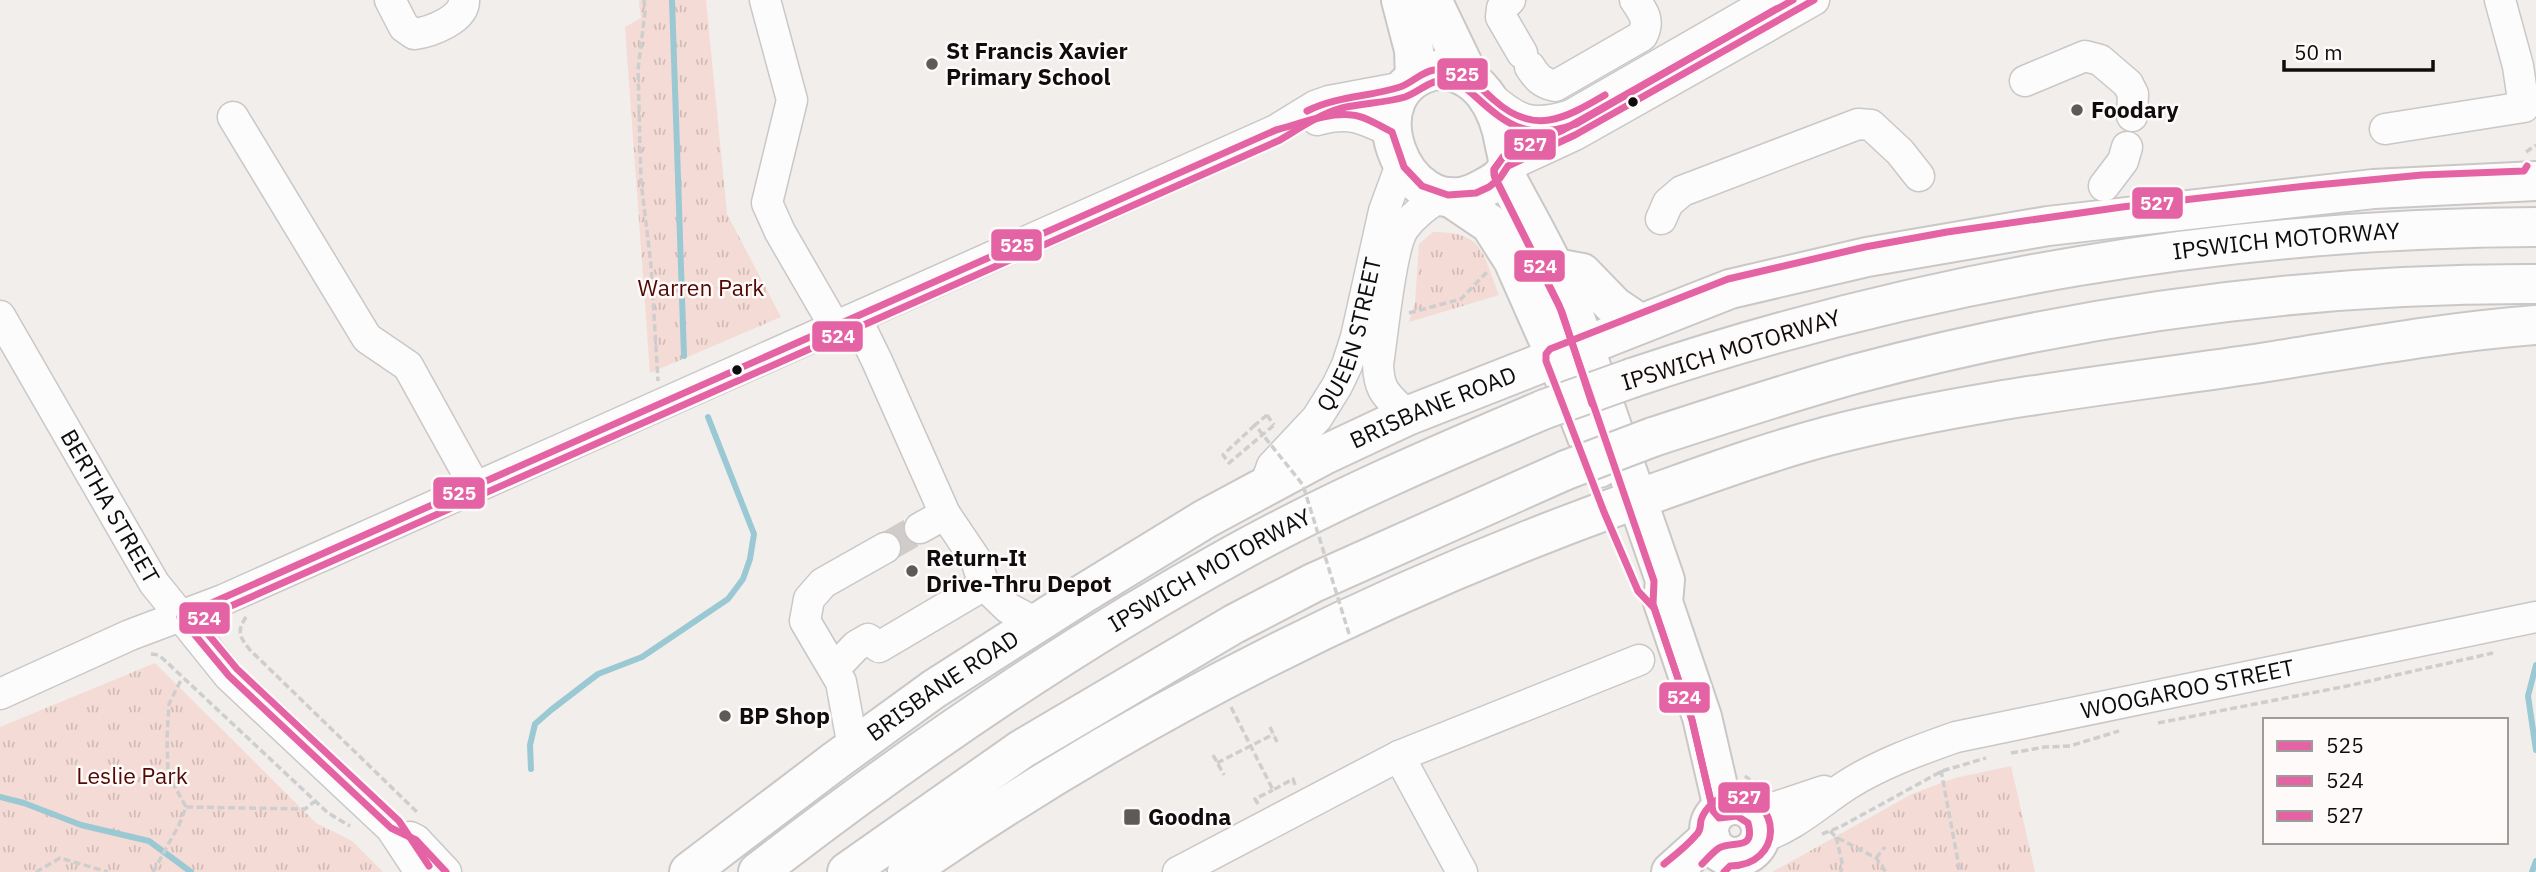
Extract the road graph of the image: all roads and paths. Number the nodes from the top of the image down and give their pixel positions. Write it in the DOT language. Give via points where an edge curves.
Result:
graph roads {
  1 [pos="390,0"];
  2 [pos="464,0"];
  3 [pos="644,0"];
  4 [pos="765,0"];
  5 [pos="1510,0"];
  6 [pos="1635,0"];
  7 [pos="1771,0"];
  8 [pos="2500,0"];
  9 [pos="1810,1"];
  10 [pos="1408,6"];
  11 [pos="2025,81"];
  12 [pos="1410,82"];
  13 [pos="1477,85"];
  14 [pos="2132,116"];
  15 [pos="233,117"];
  16 [pos="2385,129"];
  17 [pos="1276,130"];
  18 [pos="1397,147"];
  19 [pos="2127,147"];
  20 [pos="1506,169"];
  21 [pos="1919,176"];
  22 [pos="2534,178"];
  23 [pos="2104,186"];
  24 [pos="1446,196"];
  25 [pos="1661,219"];
  26 [pos="2536,227"];
  27 [pos="1497,266"];
  28 [pos="1555,268"];
  29 [pos="2536,284"];
  30 [pos="1405,314"];
  31 [pos="0,316"];
  32 [pos="845,322"];
  33 [pos="1639,323"];
  34 [pos="2536,326"];
  35 [pos="1570,351"];
  36 [pos="668,401"];
  37 [pos="1407,416"];
  38 [pos="1255,425"];
  39 [pos="1274,425"];
  40 [pos="1257,440"];
  41 [pos="1264,486"];
  42 [pos="475,487"];
  43 [pos="1618,514"];
  44 [pos="885,548"];
  45 [pos="984,585"];
  46 [pos="1648,597"];
  47 [pos="180,617"];
  48 [pos="246,617"];
  49 [pos="2536,617"];
  50 [pos="1037,623"];
  51 [pos="1350,637"];
  52 [pos="2494,653"];
  53 [pos="150,654"];
  54 [pos="1639,660"];
  55 [pos="834,669"];
  56 [pos="182,678"];
  57 [pos="0,694"];
  58 [pos="1227,699"];
  59 [pos="2157,723"];
  60 [pos="1270,727"];
  61 [pos="2119,731"];
  62 [pos="1274,734"];
  63 [pos="1277,742"];
  64 [pos="1251,746"];
  65 [pos="853,747"];
  66 [pos="1213,755"];
  67 [pos="1999,755"];
  68 [pos="1399,756"];
  69 [pos="1988,757"];
  70 [pos="1938,758"];
  71 [pos="1217,763"];
  72 [pos="1224,775"];
  73 [pos="1284,784"];
  74 [pos="314,802"];
  75 [pos="186,807"];
  76 [pos="420,816"];
  77 [pos="350,826"];
  78 [pos="391,828"];
  79 [pos="1830,831"];
  80 [pos="1817,836"];
  81 [pos="1836,837"];
  82 [pos="1737,844"];
  83 [pos="1885,847"];
  84 [pos="1876,858"];
  85 [pos="36,872"];
  86 [pos="107,872"];
  87 [pos="153,872"];
  88 [pos="420,872"];
  89 [pos="446,872"];
  90 [pos="689,872"];
  91 [pos="758,872"];
  92 [pos="847,872"];
  93 [pos="907,872"];
  94 [pos="1178,872"];
  95 [pos="1462,872"];
  96 [pos="1671,872"];
  97 [pos="1841,872"];
  98 [pos="1886,872"];
  99 [pos="1961,872"];
  1 -- 2 [label="street" via="404,27 414,34 426,33 460,14"];
  3 -- 36 [label="path" via="638,70 641,181 657,377"];
  4 -- 32 [label="street" via="792,100 767,203 780,232"];
  5 -- 6 [label="street" via="1501,17 1537,78 1555,86 1642,36 1647,17"];
  7 -- 13 [label="street" via="1556,120 1518,118"];
  8 -- 16 [label="street" via="2524,107"];
  9 -- 20 [label="street" via="1575,135"];
  10 -- 12 [label="main road" via="1414,50"];
  10 -- 13 [label="main road"];
  11 -- 14 [label="street" via="2085,57 2100,60 2133,94"];
  12 -- 13 [label="main road" via="1428,71 1448,70"];
  12 -- 17 [label="street" via="1315,106"];
  12 -- 18 [label="main road" via="1397,96 1393,109"];
  13 -- 20 [label="main road" via="1502,129"];
  15 -- 42 [label="street" via="367,338 408,366"];
  17 -- 18 [label="street" via="1349,114"];
  17 -- 32 [label="street"];
  18 -- 24 [label="main road" via="1416,182"];
  18 -- 41 [label="street, QUEEN STREET" via="1347,365 1317,418 1272,466"];
  19 -- 23 [label="street" via="2123,162"];
  20 -- 24 [label="main road" via="1483,189"];
  20 -- 28 [label="main road"];
  21 -- 25 [label="street" via="1871,125 1858,124 1682,191 1668,203"];
  22 -- 33 [label="main road, BRISBANE ROAD" via="2307,195 1949,242 1730,289"];
  24 -- 35 [label="main road" via="1490,224"];
  24 -- 37 [label="street, QUEEN STREET" via="1422,209 1402,230 1394,262 1378,377 1386,397"];
  26 -- 91 [label="main road, IPSWICH MOTORWAY, bridge" via="2308,237 2127,258 1894,303 1732,347 1545,409 1391,475 1168,592 1004,693"];
  27 -- 30 [label="path" via="1461,299"];
  28 -- 33 [label="main road" via="1581,273"];
  28 -- 35 [label="main road" via="1577,321"];
  29 -- 92 [label="main road, bridge" via="2403,287 2254,299 2058,328 1855,375 1653,438 1566,470 1351,565 1234,624 1022,749"];
  31 -- 47 [label="street, BERTHA STREET" via="151,579"];
  32 -- 36 [label="street"];
  32 -- 45 [label="street" via="877,361 932,521 976,560"];
  33 -- 35 [label="main road, BRISBANE ROAD"];
  34 -- 43 [label="main road" via="2395,340 1950,408 1824,437 1736,464"];
  35 -- 37 [label="main road, BRISBANE ROAD"];
  35 -- 43 [label="main road"];
  36 -- 42 [label="street"];
  37 -- 41 [label="main road, BRISBANE ROAD"];
  38 -- 39 [label="path, bridge" via="1266,415"];
  38 -- 40 [label="path" via="1223,455 1229,463"];
  38 -- 51 [label="path, bridge" via="1303,485"];
  41 -- 50 [label="main road, BRISBANE ROAD"];
  42 -- 47 [label="street"];
  43 -- 46 [label="main road"];
  43 -- 46 [label="path" via="1612,540"];
  43 -- 93 [label="main road" via="1549,531 1429,581 1241,670 1054,775"];
  44 -- 55 [label="street" via="824,583 809,599 805,621"];
  45 -- 50 [label="street" via="1008,608"];
  45 -- 55 [label="street" via="879,647 868,639"];
  46 -- 82 [label="main road" via="1702,717"];
  47 -- 57 [label="street"];
  47 -- 78 [label="street, BERTHA STREET" via="229,676"];
  48 -- 76 [label="path" via="239,634 250,650"];
  49 -- 70 [label="street, WOOGAROO STREET" via="1982,731"];
  50 -- 65 [label="main road, BRISBANE ROAD"];
  52 -- 59 [label="path"];
  53 -- 56 [label="path" via="159,655"];
  54 -- 68 [label="street"];
  55 -- 65 [label="street" via="841,682"];
  56 -- 74 [label="path"];
  56 -- 75 [label="path" via="169,704 168,774"];
  58 -- 64 [label="path"];
  60 -- 62 [label="path"];
  61 -- 67 [label="path" via="2070,746"];
  62 -- 63 [label="path"];
  62 -- 64 [label="path"];
  64 -- 71 [label="path"];
  64 -- 73 [label="path" via="1273,790"];
  65 -- 90 [label="main road, BRISBANE ROAD"];
  66 -- 71 [label="path"];
  68 -- 94 [label="street"];
  68 -- 95 [label="street"];
  69 -- 70 [label="path"];
  70 -- 79 [label="path"];
  70 -- 82 [label="street, WOOGAROO STREET" via="1910,754 1848,784 1793,800"];
  70 -- 99 [label="path"];
  71 -- 72 [label="path"];
  74 -- 75 [label="path" via="305,809"];
  74 -- 77 [label="path"];
  75 -- 87 [label="path"];
  78 -- 88 [label="street, BERTHA STREET"];
  78 -- 89 [label="street, BERTHA STREET" via="416,840"];
  79 -- 80 [label="path"];
  79 -- 81 [label="path"];
  81 -- 84 [label="path"];
  81 -- 97 [label="path"];
  82 -- 96 [label="main road, WOOGAROO STREET"];
  83 -- 84 [label="path"];
  84 -- 98 [label="path"];
  85 -- 86 [label="path" via="60,858"];
}
